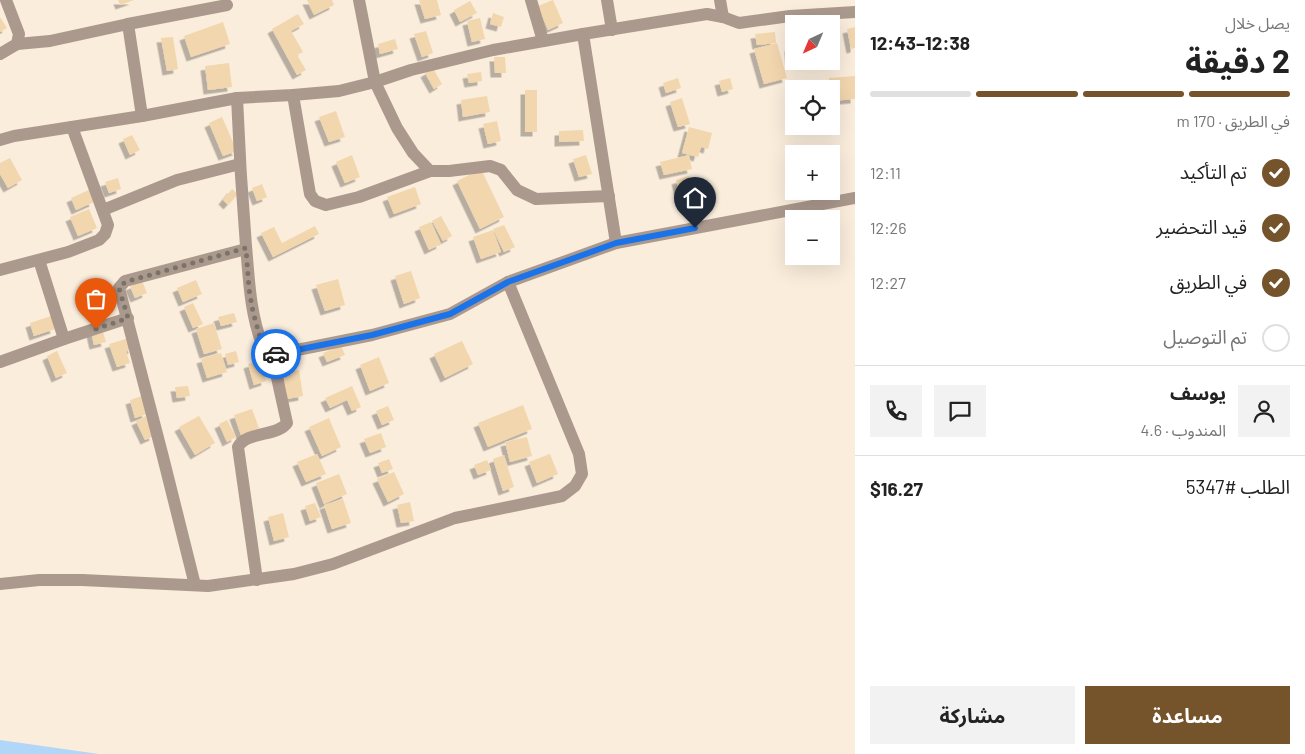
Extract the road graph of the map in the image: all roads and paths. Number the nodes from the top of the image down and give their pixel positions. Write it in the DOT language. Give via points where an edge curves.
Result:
graph roads {
  1 [pos="6,0"];
  2 [pos="359,0"];
  3 [pos="530,0"];
  4 [pos="607,0"];
  5 [pos="720,0"];
  6 [pos="227,5"];
  7 [pos="855,12"];
  8 [pos="723,17"];
  9 [pos="128,24"];
  10 [pos="612,30"];
  11 [pos="583,34"];
  12 [pos="543,41"];
  13 [pos="17,44"];
  14 [pos="0,54"];
  15 [pos="375,82"];
  16 [pos="292,95"];
  17 [pos="237,98"];
  18 [pos="142,116"];
  19 [pos="72,127"];
  20 [pos="0,140"];
  21 [pos="240,164"];
  22 [pos="430,171"];
  23 [pos="609,196"];
  24 [pos="855,198"];
  25 [pos="103,210"];
  26 [pos="616,243"];
  27 [pos="246,248"];
  28 [pos="39,260"];
  29 [pos="0,270"];
  30 [pos="508,282"];
  31 [pos="128,318"];
  32 [pos="64,339"];
  33 [pos="272,355"];
  34 [pos="0,362"];
  35 [pos="257,580"];
  36 [pos="0,584"];
  37 [pos="195,585"];
  1 -- 13 [label="street" via="19,34"];
  2 -- 15 [label="street"];
  3 -- 12 [label="street"];
  4 -- 10 [label="street"];
  5 -- 8 [label="street"];
  6 -- 9 [label="street"];
  7 -- 8 [label="street" via="790,16 739,24"];
  8 -- 10 [label="street" via="707,14"];
  9 -- 13 [label="street" via="50,41"];
  9 -- 18 [label="street"];
  10 -- 11 [label="street"];
  11 -- 12 [label="street"];
  11 -- 23 [label="street"];
  12 -- 15 [label="street" via="484,52"];
  13 -- 14 [label="street"];
  15 -- 16 [label="street" via="339,91"];
  15 -- 22 [label="street" via="413,154"];
  16 -- 17 [label="street"];
  16 -- 22 [label="street" via="310,194 315,201 326,205 360,197"];
  17 -- 18 [label="street"];
  17 -- 21 [label="street"];
  18 -- 19 [label="street"];
  19 -- 20 [label="street"];
  19 -- 25 [label="street"];
  21 -- 25 [label="street" via="177,180"];
  21 -- 27 [label="street"];
  22 -- 23 [label="street" via="490,166 501,170 517,190 536,199"];
  23 -- 26 [label="street"];
  24 -- 26 [label="street"];
  25 -- 28 [label="street" via="108,225 99,240"];
  26 -- 30 [label="street"];
  27 -- 31 [label="street" via="125,282 119,288"];
  27 -- 33 [label="street" via="253,312 262,344"];
  28 -- 29 [label="street"];
  28 -- 32 [label="street"];
  30 -- 33 [label="street" via="450,314 372,335"];
  30 -- 35 [label="street" via="579,454 582,474 575,486 562,496 455,518 334,564"];
  31 -- 32 [label="street"];
  31 -- 37 [label="street"];
  32 -- 34 [label="street"];
  33 -- 35 [label="street" via="286,423 281,428 243,440 238,447"];
  35 -- 37 [label="street"];
  36 -- 37 [label="street" via="82,580"];
}
